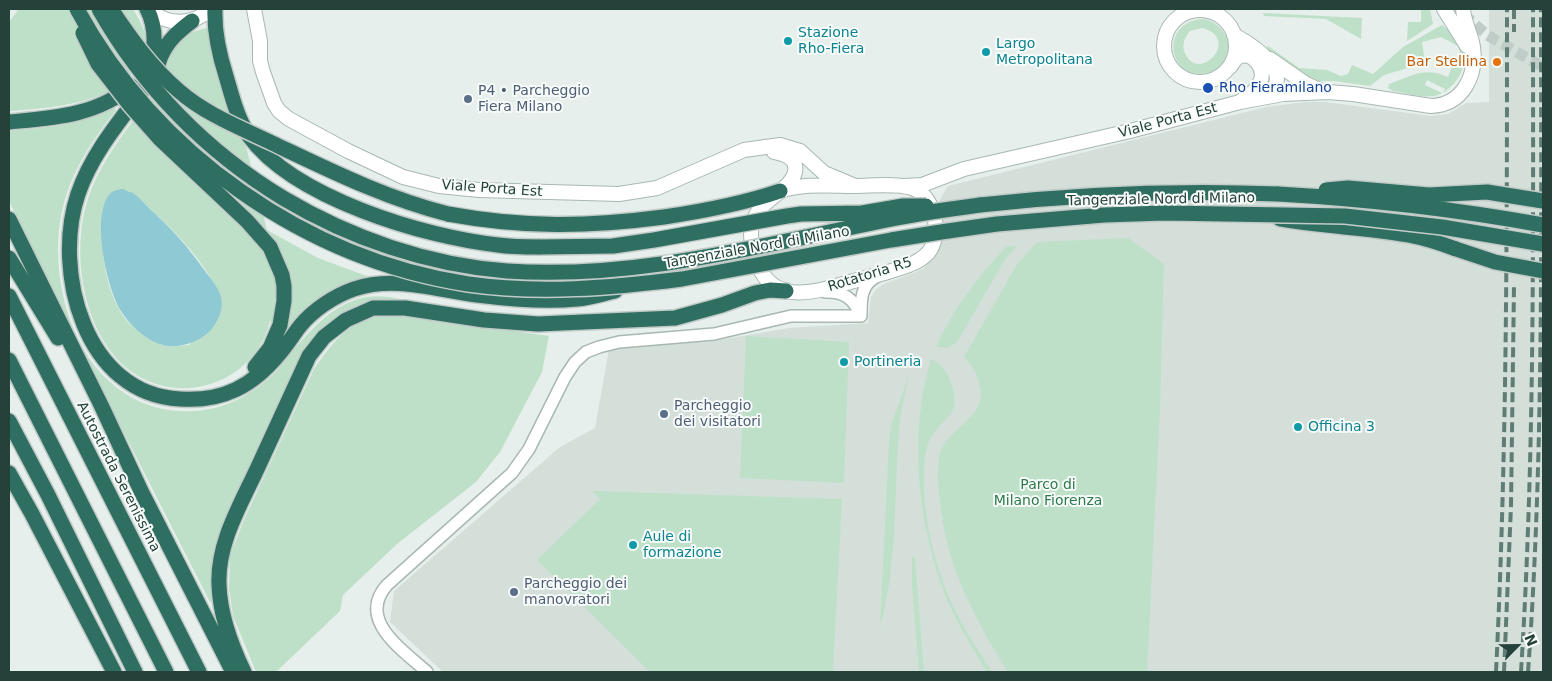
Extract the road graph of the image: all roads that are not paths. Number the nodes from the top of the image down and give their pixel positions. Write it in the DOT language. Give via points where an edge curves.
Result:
graph roads {
  1 [pos="73,9"];
  2 [pos="77,9"];
  3 [pos="99,9"];
  4 [pos="111,9"];
  5 [pos="148,9"];
  6 [pos="213,9"];
  7 [pos="254,9"];
  8 [pos="264,9"];
  9 [pos="1444,9"];
  10 [pos="1463,9"];
  11 [pos="192,21"];
  12 [pos="1234,35"];
  13 [pos="260,41"];
  14 [pos="1266,56"];
  15 [pos="151,65"];
  16 [pos="1229,67"];
  17 [pos="1473,68"];
  18 [pos="1328,92"];
  19 [pos="1264,97"];
  20 [pos="135,100"];
  21 [pos="1240,102"];
  22 [pos="9,122"];
  23 [pos="758,148"];
  24 [pos="964,169"];
  25 [pos="855,186"];
  26 [pos="904,186"];
  27 [pos="780,191"];
  28 [pos="1278,194"];
  29 [pos="1543,201"];
  30 [pos="930,205"];
  31 [pos="980,205"];
  32 [pos="1250,214"];
  33 [pos="9,219"];
  34 [pos="1543,225"];
  35 [pos="1543,244"];
  36 [pos="9,258"];
  37 [pos="1543,271"];
  38 [pos="882,274"];
  39 [pos="649,283"];
  40 [pos="786,291"];
  41 [pos="811,293"];
  42 [pos="9,296"];
  43 [pos="861,316"];
  44 [pos="9,360"];
  45 [pos="205,398"];
  46 [pos="9,420"];
  47 [pos="9,440"];
  48 [pos="9,474"];
  49 [pos="141,491"];
  50 [pos="106,616"];
  51 [pos="114,672"];
  52 [pos="135,672"];
  53 [pos="166,672"];
  54 [pos="199,672"];
  55 [pos="233,672"];
  56 [pos="244,672"];
  57 [pos="427,672"];
  1 -- 45 [label="highway, bridge" via="98,64 128,104 160,139 247,221 270,247 282,275 284,301 280,324 270,348 238,382"];
  2 -- 39 [label="highway, Tangenziale Nord di Milano, bridge" via="145,106 192,153 262,206 312,234 393,267 469,284 547,289"];
  3 -- 31 [label="highway, Tangenziale Nord di Milano, bridge" via="157,92 195,131 248,175 295,205 345,230 396,249 449,263 532,272 587,272 641,267 746,250 894,218"];
  4 -- 27 [label="highway, bridge" via="148,60 196,104 372,190 448,214 507,223 602,223 742,204"];
  5 -- 11 [label="street" via="171,21"];
  5 -- 15 [label="highway" via="154,35"];
  6 -- 11 [label="street"];
  6 -- 31 [label="highway, bridge" via="218,45 239,117 258,146 284,170 333,198 396,224 432,234 498,245 612,246 801,214 862,213 903,206"];
  7 -- 13 [label="street, Viale Porta Est"];
  8 -- 13 [label="street, Viale Porta Est"];
  9 -- 17 [label="street" via="1467,45"];
  10 -- 17 [label="street, Viale Porta Est" via="1473,48"];
  11 -- 20 [label="highway" via="169,41 154,76"];
  12 -- 14 [label="street"];
  12 -- 16 [label="street" via="1236,50"];
  12 -- 16 [label="street" via="1218,15 1197,10 1177,18 1165,39 1164,52 1171,67 1187,80 1210,81"];
  13 -- 23 [label="street, Viale Porta Est" via="260,61 266,82 278,111 284,116 403,176 439,186 547,193 631,193 662,186 735,153"];
  14 -- 18 [label="street" via="1306,84"];
  14 -- 19 [label="street" via="1275,69 1276,78 1272,90"];
  15 -- 20 [label="highway"];
  15 -- 22 [label="highway" via="128,89 87,110 58,118"];
  16 -- 21 [label="street" via="1239,57 1246,56 1254,59 1261,69 1260,82"];
  17 -- 18 [label="street, Viale Porta Est" via="1470,81 1462,92 1438,106"];
  18 -- 19 [label="street, Viale Porta Est"];
  19 -- 21 [label="street, Viale Porta Est"];
  20 -- 45 [label="highway" via="94,159 78,192 69,241 75,299 98,351 121,377 142,390 166,398"];
  21 -- 24 [label="street, Viale Porta Est"];
  23 -- 25 [label="street, Viale Porta Est" via="780,145 793,148 824,172"];
  23 -- 27 [label="street, Viale Porta Est" via="786,154 792,159 795,173"];
  24 -- 26 [label="street, Viale Porta Est" via="930,183"];
  24 -- 30 [label="street, Viale Porta Est" via="934,192"];
  25 -- 26 [label="street"];
  25 -- 27 [label="street" via="801,186"];
  26 -- 30 [label="street" via="917,190"];
  27 -- 40 [label="street, Rotatoria R5" via="756,215 752,225 752,244 756,262 764,276"];
  28 -- 29 [label="highway, bridge" via="1348,188 1429,194 1487,192"];
  28 -- 31 [label="highway, Tangenziale Nord di Milano" via="1166,192"];
  28 -- 34 [label="highway, Tangenziale Nord di Milano, bridge" via="1400,203"];
  30 -- 38 [label="street, Rotatoria R5" via="935,229 928,253 912,264"];
  32 -- 35 [label="highway, Tangenziale Nord di Milano, bridge" via="1345,216 1442,227"];
  32 -- 37 [label="highway, bridge" via="1313,225 1409,235 1495,262"];
  32 -- 39 [label="highway, Tangenziale Nord di Milano, bridge" via="1104,215 997,224"];
  33 -- 49 [label="highway"];
  36 -- 49 [label="highway" via="56,335"];
  38 -- 41 [label="street, Rotatoria R5"];
  38 -- 43 [label="street" via="864,287"];
  39 -- 45 [label="highway, bridge" via="578,299 478,295 382,283 354,289 331,300 310,316 273,361 243,387"];
  40 -- 41 [label="street, Rotatoria R5"];
  40 -- 56 [label="highway" via="764,291 675,318 538,324 405,308 373,308 346,320 324,337 309,356 227,536 219,568 221,602 230,641"];
  41 -- 43 [label="street" via="844,294 853,301"];
  42 -- 54 [label="highway, Autostrada Serenissima"];
  43 -- 57 [label="street" via="791,316 714,334 620,342 586,352 565,377 533,442 512,474 387,585 378,597 376,614 382,629"];
  44 -- 53 [label="highway"];
  46 -- 50 [label="highway"];
  47 -- 50 [label="highway"];
  48 -- 51 [label="highway"];
  49 -- 55 [label="highway"];
  50 -- 52 [label="highway"];
}
